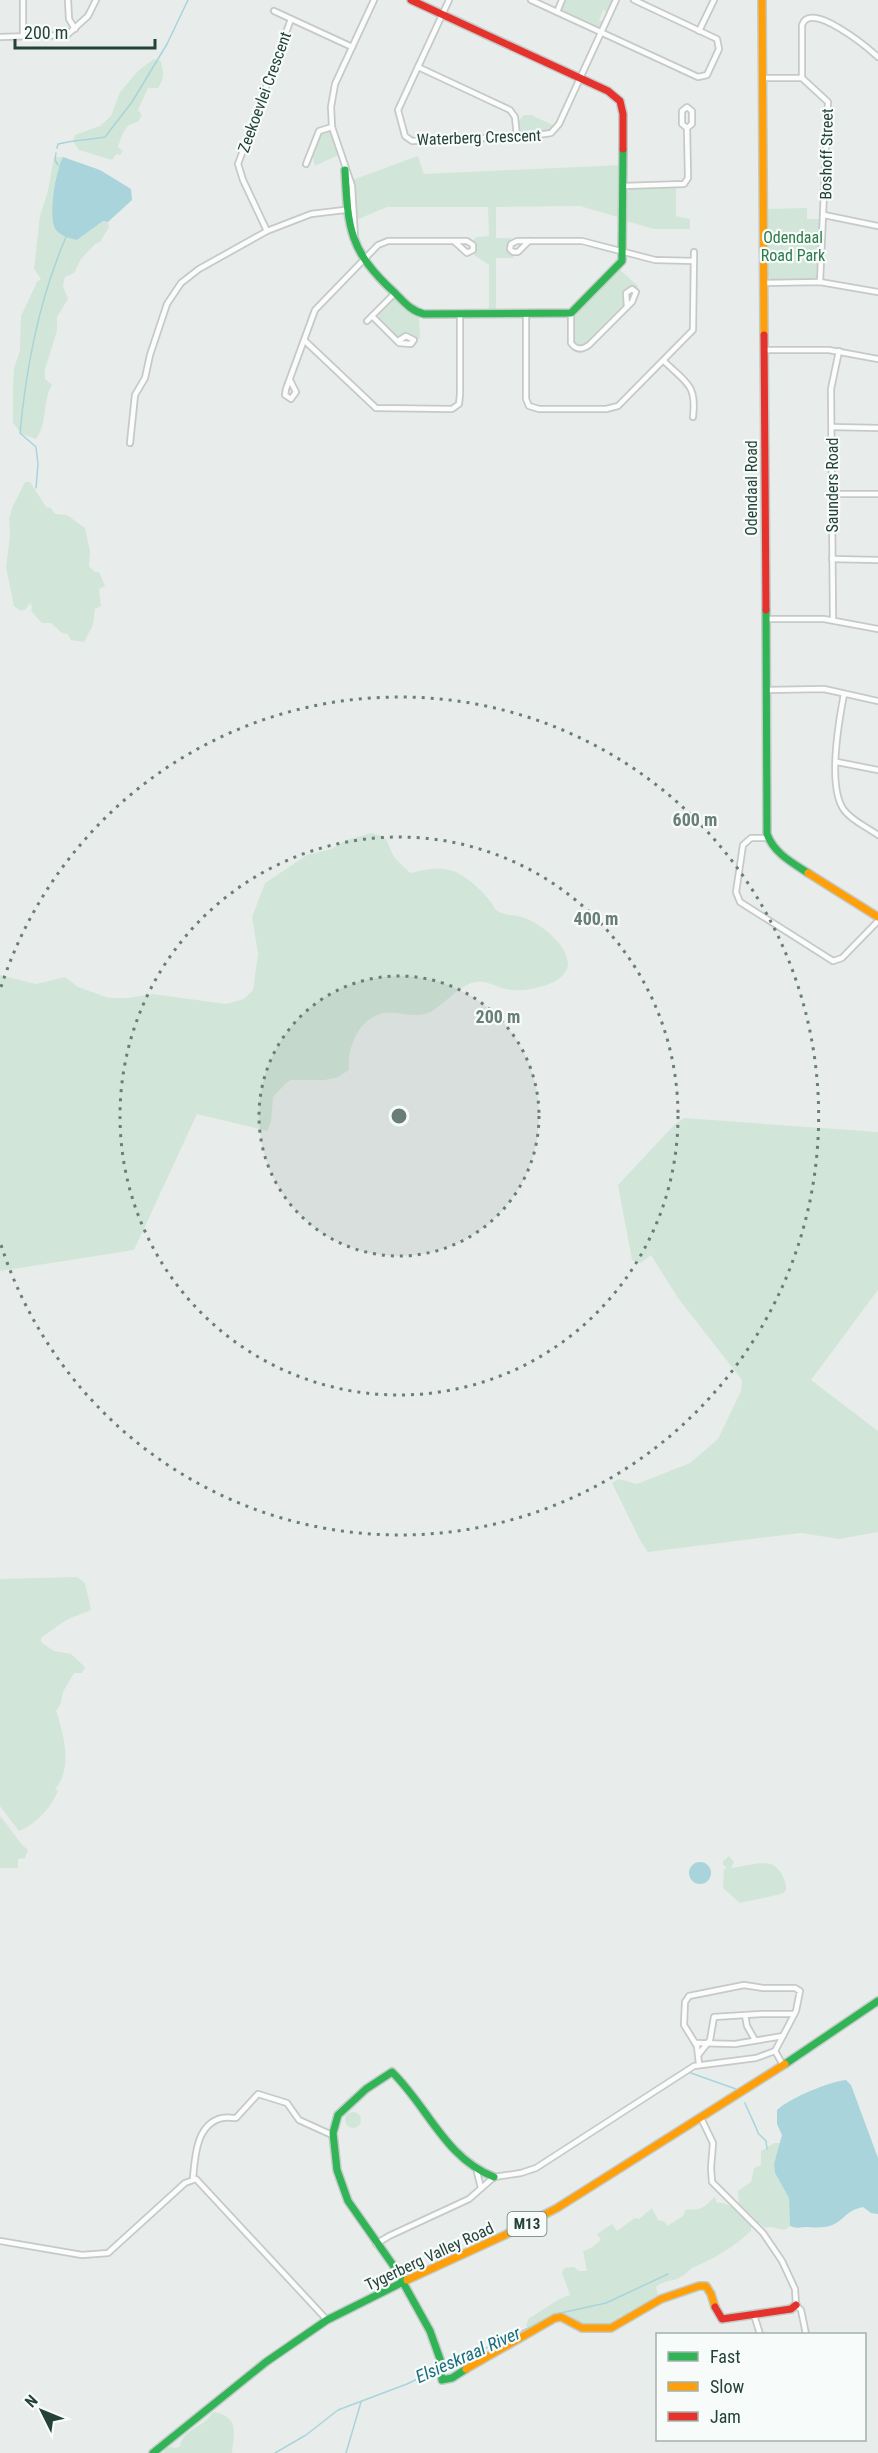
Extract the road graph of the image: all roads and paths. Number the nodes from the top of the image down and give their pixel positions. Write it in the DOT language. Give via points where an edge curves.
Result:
graph roads {
  1 [pos="23,0"];
  2 [pos="68,0"];
  3 [pos="96,0"];
  4 [pos="374,0"];
  5 [pos="411,0"];
  6 [pos="449,0"];
  7 [pos="531,0"];
  8 [pos="562,0"];
  9 [pos="616,0"];
  10 [pos="634,0"];
  11 [pos="714,0"];
  12 [pos="762,0"];
  13 [pos="274,11"];
  14 [pos="556,12"];
  15 [pos="442,14"];
  16 [pos="291,19"];
  17 [pos="75,29"];
  18 [pos="699,31"];
  19 [pos="601,32"];
  20 [pos="23,36"];
  21 [pos="0,37"];
  22 [pos="352,47"];
  23 [pos="878,57"];
  24 [pos="418,67"];
  25 [pos="580,78"];
  26 [pos="762,78"];
  27 [pos="802,78"];
  28 [pos="332,127"];
  29 [pos="687,128"];
  30 [pos="517,136"];
  31 [pos="306,164"];
  32 [pos="345,170"];
  33 [pos="623,186"];
  34 [pos="350,209"];
  35 [pos="824,215"];
  36 [pos="878,226"];
  37 [pos="267,231"];
  38 [pos="529,241"];
  39 [pos="455,242"];
  40 [pos="624,252"];
  41 [pos="694,252"];
  42 [pos="363,261"];
  43 [pos="694,261"];
  44 [pos="820,282"];
  45 [pos="764,283"];
  46 [pos="878,292"];
  47 [pos="394,294"];
  48 [pos="627,306"];
  49 [pos="571,313"];
  50 [pos="460,314"];
  51 [pos="526,314"];
  52 [pos="372,316"];
  53 [pos="367,321"];
  54 [pos="304,340"];
  55 [pos="398,341"];
  56 [pos="764,350"];
  57 [pos="839,351"];
  58 [pos="878,359"];
  59 [pos="664,361"];
  60 [pos="290,380"];
  61 [pos="693,417"];
  62 [pos="832,427"];
  63 [pos="878,428"];
  64 [pos="130,443"];
  65 [pos="832,494"];
  66 [pos="878,494"];
  67 [pos="832,559"];
  68 [pos="878,560"];
  69 [pos="766,619"];
  70 [pos="833,620"];
  71 [pos="878,629"];
  72 [pos="766,690"];
  73 [pos="844,694"];
  74 [pos="878,701"];
  75 [pos="837,762"];
  76 [pos="878,770"];
  77 [pos="878,835"];
  78 [pos="768,838"];
  79 [pos="878,919"];
  80 [pos="878,2001"];
  81 [pos="794,2014"];
  82 [pos="745,2015"];
  83 [pos="783,2036"];
  84 [pos="754,2040"];
  85 [pos="694,2043"];
  86 [pos="707,2045"];
  87 [pos="776,2051"];
  88 [pos="699,2054"];
  89 [pos="699,2064"];
  90 [pos="783,2066"];
  91 [pos="700,2118"];
  92 [pos="332,2135"];
  93 [pos="477,2172"];
  94 [pos="494,2177"];
  95 [pos="193,2178"];
  96 [pos="481,2188"];
  97 [pos="0,2241"];
  98 [pos="376,2244"];
  99 [pos="401,2282"];
  100 [pos="796,2305"];
  101 [pos="754,2315"];
  102 [pos="327,2320"];
  103 [pos="760,2333"];
  104 [pos="806,2333"];
  105 [pos="153,2453"];
  1 -- 20 [label="street"];
  2 -- 17 [label="street" via="69,19"];
  3 -- 17 [label="street"];
  4 -- 22 [label="street"];
  5 -- 15 [label="street"];
  6 -- 15 [label="street, Waterberg Crescent"];
  7 -- 14 [label="street"];
  8 -- 14 [label="street"];
  9 -- 19 [label="street"];
  10 -- 18 [label="street"];
  11 -- 18 [label="street"];
  12 -- 26 [label="street, Odendaal Road"];
  13 -- 16 [label="street, Zeekoevlei Crescent"];
  14 -- 19 [label="street"];
  15 -- 24 [label="street, Waterberg Crescent"];
  15 -- 25 [label="street"];
  16 -- 22 [label="street, Zeekoevlei Crescent"];
  16 -- 37 [label="street, Zeekoevlei Crescent" via="238,164"];
  17 -- 20 [label="street" via="67,34"];
  18 -- 19 [label="street" via="715,38 719,45 708,73 702,78"];
  19 -- 25 [label="street"];
  20 -- 21 [label="street"];
  22 -- 28 [label="street" via="332,96"];
  23 -- 27 [label="street" via="842,26 809,14 802,25"];
  24 -- 30 [label="street" via="510,110 515,117"];
  24 -- 30 [label="street, Waterberg Crescent" via="398,110 409,139"];
  25 -- 30 [label="street, Waterberg Crescent" via="554,131"];
  25 -- 33 [label="street" via="620,101"];
  26 -- 27 [label="street"];
  26 -- 45 [label="street, Odendaal Road"];
  27 -- 35 [label="street, Boshoff Street" via="828,102"];
  28 -- 31 [label="street" via="319,131"];
  28 -- 32 [label="street"];
  29 -- 33 [label="street" via="686,183"];
  32 -- 34 [label="street"];
  33 -- 40 [label="street"];
  34 -- 37 [label="street" via="311,214"];
  34 -- 42 [label="street" via="349,231"];
  35 -- 36 [label="street"];
  35 -- 44 [label="street, Boshoff Street"];
  37 -- 64 [label="street" via="199,269 181,283 167,304 146,378 135,395"];
  38 -- 40 [label="street" via="582,241"];
  39 -- 42 [label="street" via="388,241 378,245"];
  40 -- 43 [label="street" via="663,261"];
  40 -- 49 [label="street" via="616,269"];
  41 -- 43 [label="street"];
  42 -- 47 [label="street"];
  42 -- 54 [label="street" via="316,307"];
  43 -- 59 [label="street" via="694,327"];
  44 -- 45 [label="street"];
  44 -- 46 [label="street"];
  45 -- 56 [label="street, Odendaal Road"];
  47 -- 50 [label="street" via="416,312"];
  47 -- 52 [label="street"];
  48 -- 49 [label="street" via="583,349 572,343"];
  49 -- 51 [label="street"];
  50 -- 51 [label="street"];
  50 -- 54 [label="street" via="460,394 459,404 452,409 376,408"];
  51 -- 59 [label="street" via="526,399 533,409 614,408"];
  52 -- 53 [label="street"];
  52 -- 55 [label="street"];
  54 -- 60 [label="street"];
  56 -- 57 [label="street"];
  56 -- 69 [label="street, Odendaal Road"];
  57 -- 58 [label="street"];
  57 -- 62 [label="street, Saunders Road" via="831,389"];
  59 -- 61 [label="street" via="692,390"];
  62 -- 63 [label="street"];
  62 -- 65 [label="street, Saunders Road"];
  65 -- 66 [label="street"];
  65 -- 67 [label="street, Saunders Road"];
  67 -- 68 [label="street"];
  67 -- 70 [label="street, Saunders Road"];
  69 -- 70 [label="street"];
  69 -- 72 [label="street, Odendaal Road"];
  70 -- 71 [label="street"];
  72 -- 73 [label="street" via="817,689"];
  72 -- 78 [label="street, Odendaal Road"];
  73 -- 74 [label="street"];
  73 -- 75 [label="street"];
  75 -- 76 [label="street"];
  75 -- 77 [label="street" via="837,795 842,808"];
  78 -- 79 [label="street" via="785,858"];
  78 -- 79 [label="street" via="751,838 743,845 736,894 740,902 833,961 842,958"];
  80 -- 90 [label="street, Tygerberg Valley Road / M13"];
  81 -- 82 [label="street"];
  81 -- 83 [label="street"];
  81 -- 85 [label="street" via="801,1994 795,1988 744,1985 691,1994 685,2000 683,2019"];
  82 -- 84 [label="street"];
  82 -- 86 [label="street" via="714,2017"];
  83 -- 84 [label="street"];
  83 -- 87 [label="street"];
  84 -- 86 [label="street"];
  85 -- 86 [label="street"];
  85 -- 88 [label="street"];
  86 -- 88 [label="street"];
  87 -- 89 [label="street" via="756,2058"];
  87 -- 90 [label="street"];
  88 -- 89 [label="street"];
  89 -- 94 [label="street" via="536,2168"];
  90 -- 91 [label="street, Tygerberg Valley Road / M13"];
  91 -- 99 [label="street, Tygerberg Valley Road / M13" via="548,2213"];
  91 -- 100 [label="street" via="713,2143 712,2182 759,2230 787,2270 795,2289"];
  92 -- 93 [label="street" via="339,2113 392,2072 459,2156"];
  92 -- 95 [label="street" via="299,2120 288,2103 258,2094 239,2116 220,2118 206,2129 196,2147"];
  92 -- 98 [label="street" via="335,2168 349,2203"];
  93 -- 94 [label="street"];
  93 -- 96 [label="street"];
  94 -- 96 [label="street"];
  95 -- 97 [label="street" via="108,2253 86,2255"];
  95 -- 102 [label="street" via="201,2182"];
  96 -- 98 [label="street" via="469,2199"];
  98 -- 99 [label="street"];
  99 -- 101 [label="street" via="432,2332 439,2350 442,2380 558,2316 582,2328 611,2328 661,2299 699,2286 712,2292 719,2317"];
  99 -- 102 [label="street, Tygerberg Valley Road / M13"];
  100 -- 101 [label="street"];
  100 -- 104 [label="street" via="801,2310"];
  101 -- 103 [label="street"];
  102 -- 105 [label="street, Tygerberg Valley Road / M13" via="266,2362"];
}
